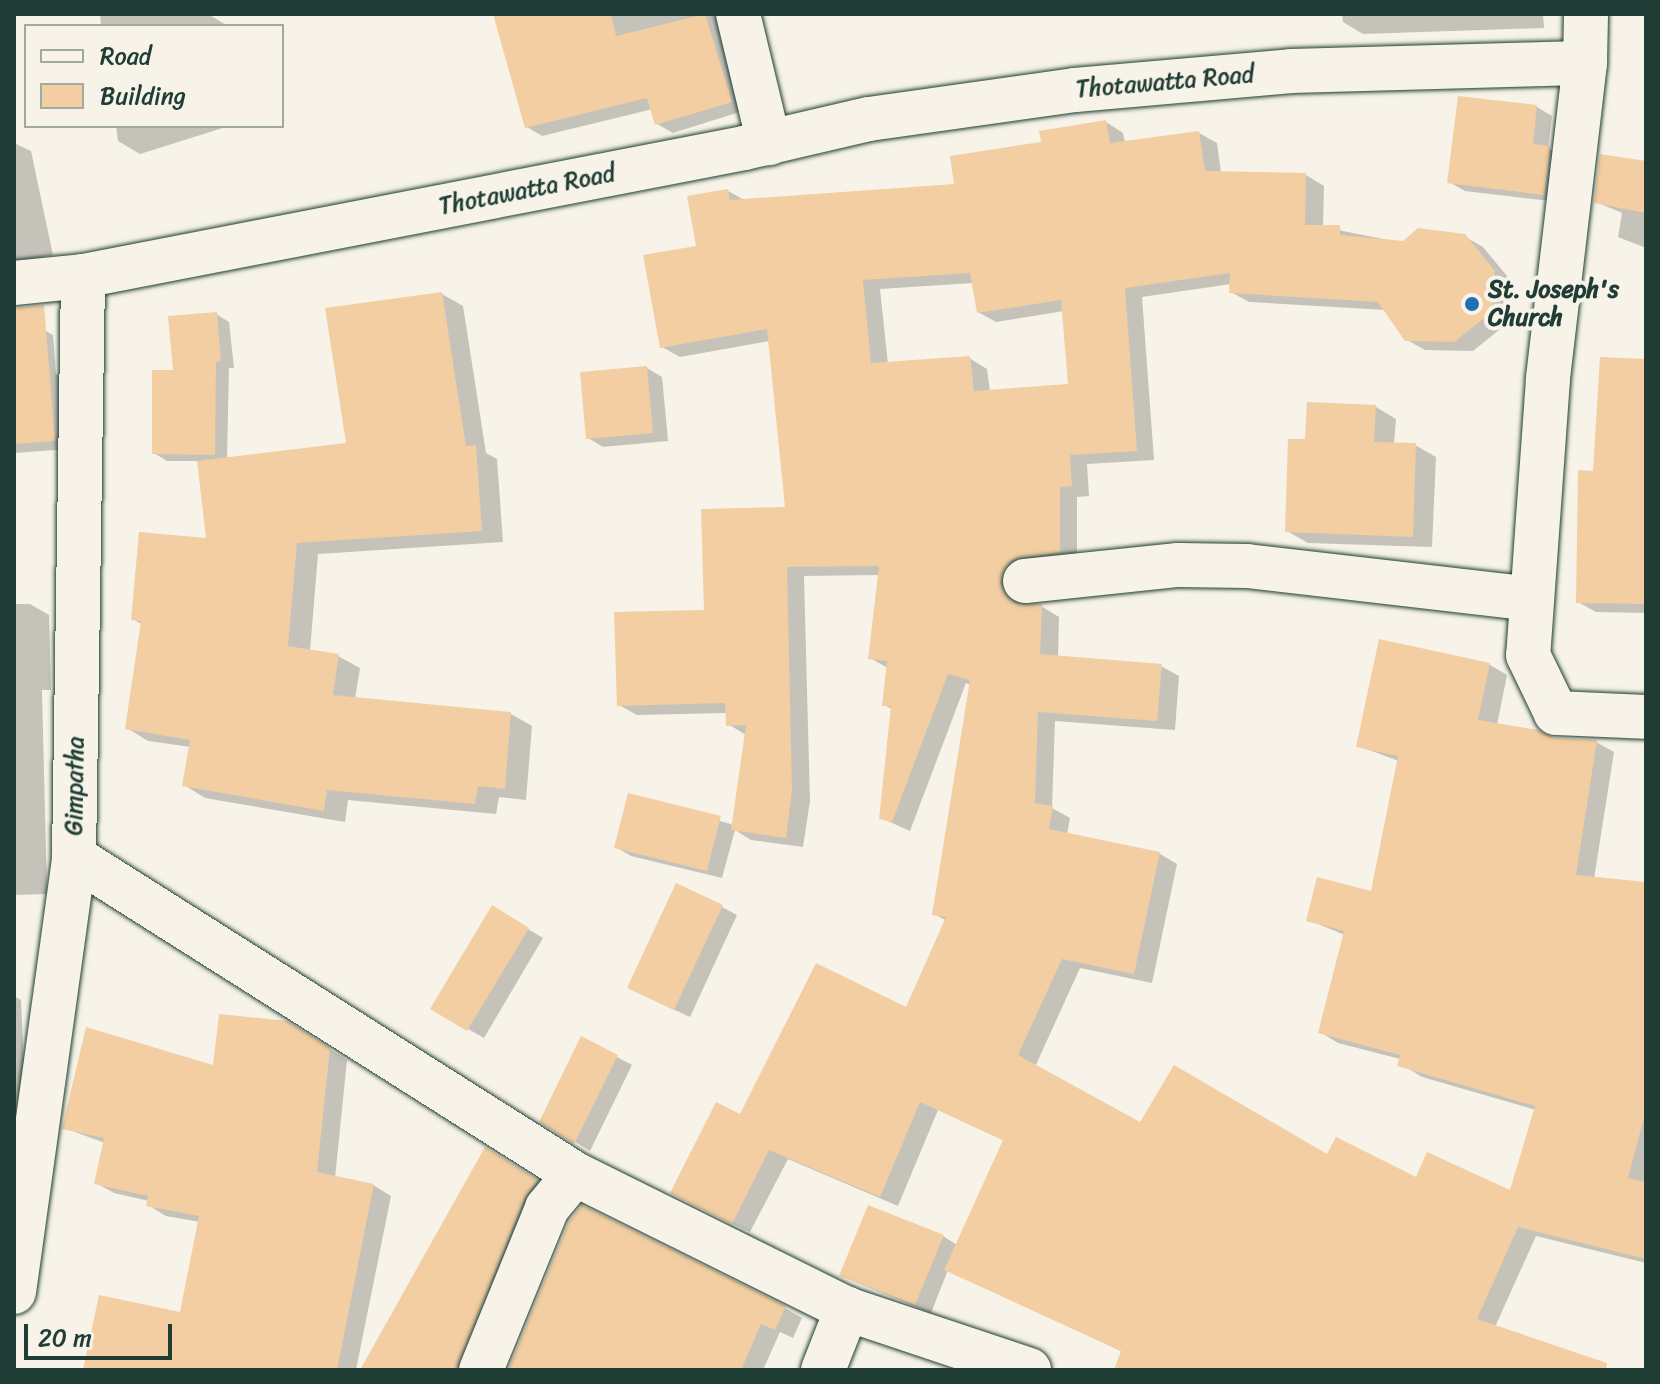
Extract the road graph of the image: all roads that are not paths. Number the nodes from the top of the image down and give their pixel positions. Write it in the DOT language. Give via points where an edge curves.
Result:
graph roads {
  1 [pos="738,14"];
  2 [pos="1586,14"];
  3 [pos="1585,63"];
  4 [pos="769,143"];
  5 [pos="83,276"];
  6 [pos="14,283"];
  7 [pos="1025,581"];
  8 [pos="1532,599"];
  9 [pos="1646,717"];
  10 [pos="74,857"];
  11 [pos="575,1174"];
  12 [pos="14,1292"];
  13 [pos="847,1309"];
  14 [pos="481,1370"];
  15 [pos="823,1370"];
  16 [pos="1029,1370"];
  1 -- 4 [label="street"];
  2 -- 3 [label="street"];
  3 -- 4 [label="street, Thotawatta Road" via="1291,71 1075,90 869,119"];
  3 -- 8 [label="street" via="1551,349"];
  4 -- 5 [label="street, Thotawatta Road"];
  5 -- 6 [label="street, Thotawatta Road"];
  5 -- 10 [label="street, Gimpatha"];
  7 -- 8 [label="street" via="1178,565 1247,566"];
  8 -- 9 [label="street" via="1528,655 1556,713"];
  10 -- 11 [label="street"];
  10 -- 12 [label="street, Gimpatha"];
  11 -- 13 [label="street"];
  11 -- 14 [label="street" via="547,1208"];
  13 -- 15 [label="street"];
  13 -- 16 [label="street"];
}
